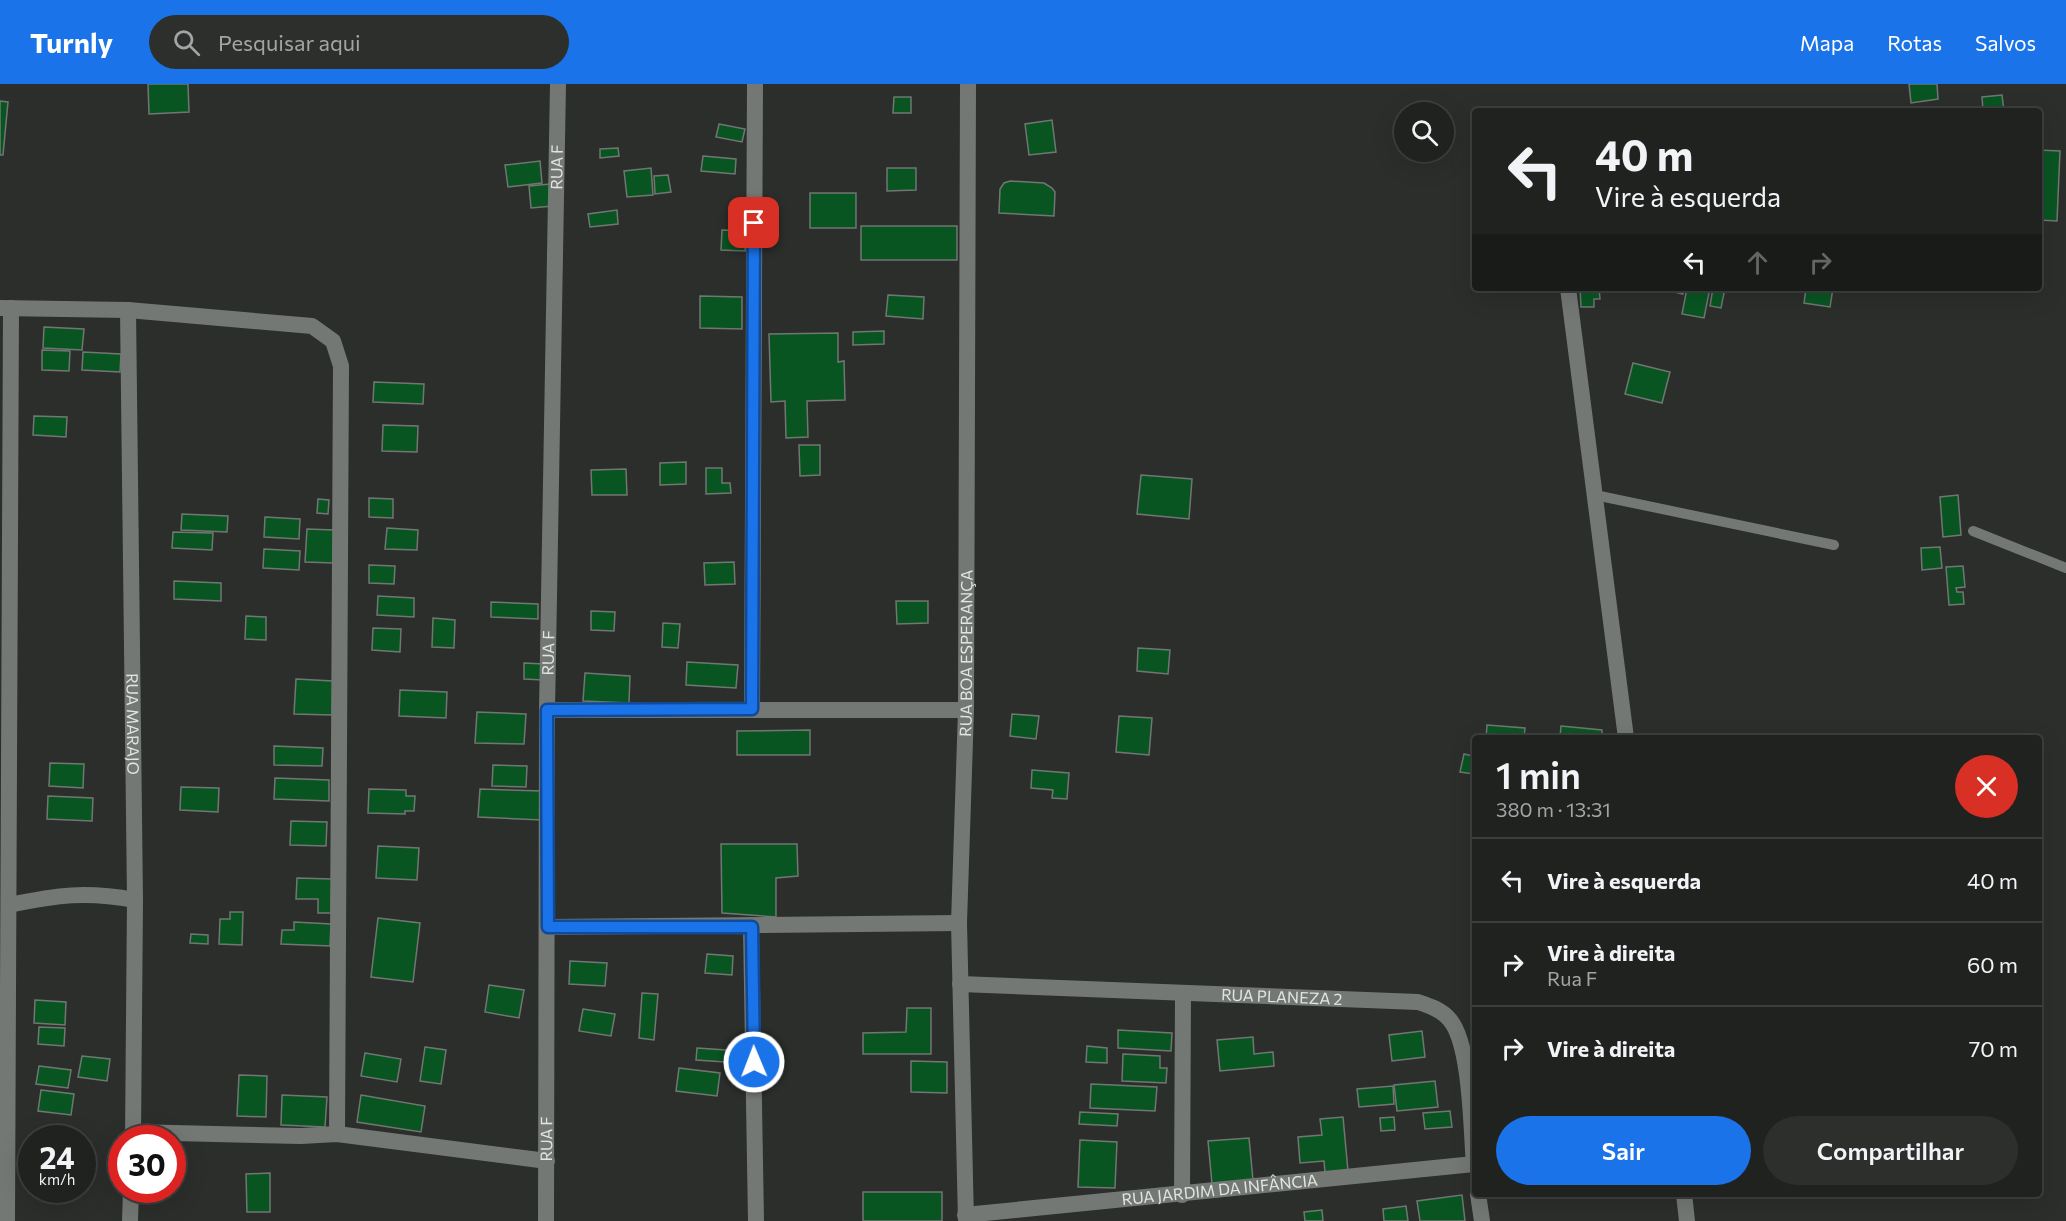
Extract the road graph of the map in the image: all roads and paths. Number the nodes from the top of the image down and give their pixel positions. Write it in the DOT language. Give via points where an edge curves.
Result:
graph roads {
  1 [pos="558,84"];
  2 [pos="755,84"];
  3 [pos="968,84"];
  4 [pos="1568,291"];
  5 [pos="5,308"];
  6 [pos="128,310"];
  7 [pos="1595,495"];
  8 [pos="1973,531"];
  9 [pos="1834,545"];
  10 [pos="2066,568"];
  11 [pos="752,709"];
  12 [pos="547,710"];
  13 [pos="966,711"];
  14 [pos="1626,735"];
  15 [pos="135,900"];
  16 [pos="9,905"];
  17 [pos="959,923"];
  18 [pos="548,927"];
  19 [pos="752,927"];
  20 [pos="960,984"];
  21 [pos="1183,994"];
  22 [pos="133,1125"];
  23 [pos="337,1134"];
  24 [pos="186,1135"];
  25 [pos="1472,1144"];
  26 [pos="547,1161"];
  27 [pos="1472,1165"];
  28 [pos="1182,1195"];
  29 [pos="1478,1197"];
  30 [pos="1684,1197"];
  31 [pos="131,1203"];
  32 [pos="965,1218"];
  33 [pos="7,1221"];
  34 [pos="130,1221"];
  35 [pos="546,1221"];
  36 [pos="756,1221"];
  37 [pos="1482,1221"];
  38 [pos="1687,1221"];
  1 -- 12 [label="street, RUA F"];
  2 -- 11 [label="street"];
  3 -- 13 [label="street, RUA BOA ESPERANÇA"];
  4 -- 7 [label="street"];
  5 -- 6 [label="street"];
  5 -- 16 [label="street"];
  6 -- 15 [label="street, RUA MARAJO"];
  6 -- 23 [label="street" via="312,326 333,341 341,366"];
  7 -- 9 [label="lane"];
  7 -- 14 [label="street"];
  8 -- 10 [label="lane"];
  11 -- 12 [label="street"];
  11 -- 13 [label="street"];
  12 -- 18 [label="street, RUA F"];
  13 -- 17 [label="street, RUA BOA ESPERANÇA"];
  15 -- 16 [label="street" via="64,894"];
  15 -- 22 [label="street, RUA MARAJO"];
  16 -- 33 [label="street"];
  17 -- 19 [label="street"];
  17 -- 20 [label="street, RUA BOA ESPERANÇA"];
  18 -- 19 [label="street"];
  18 -- 26 [label="street, RUA F"];
  19 -- 36 [label="street"];
  20 -- 21 [label="street, RUA PLANEZA 2"];
  20 -- 32 [label="street, RUA BOA ESPERANÇA"];
  21 -- 25 [label="street, RUA PLANEZA 2" via="1418,1002 1437,1008 1450,1020 1463,1048"];
  21 -- 28 [label="street"];
  23 -- 24 [label="street"];
  23 -- 26 [label="street"];
  26 -- 35 [label="street, RUA F"];
  27 -- 28 [label="street, RUA JARDIM DA INFÂNCIA"];
  28 -- 32 [label="street, RUA JARDIM DA INFÂNCIA"];
  29 -- 37 [label="street"];
  30 -- 38 [label="street"];
  31 -- 34 [label="street"];
}
